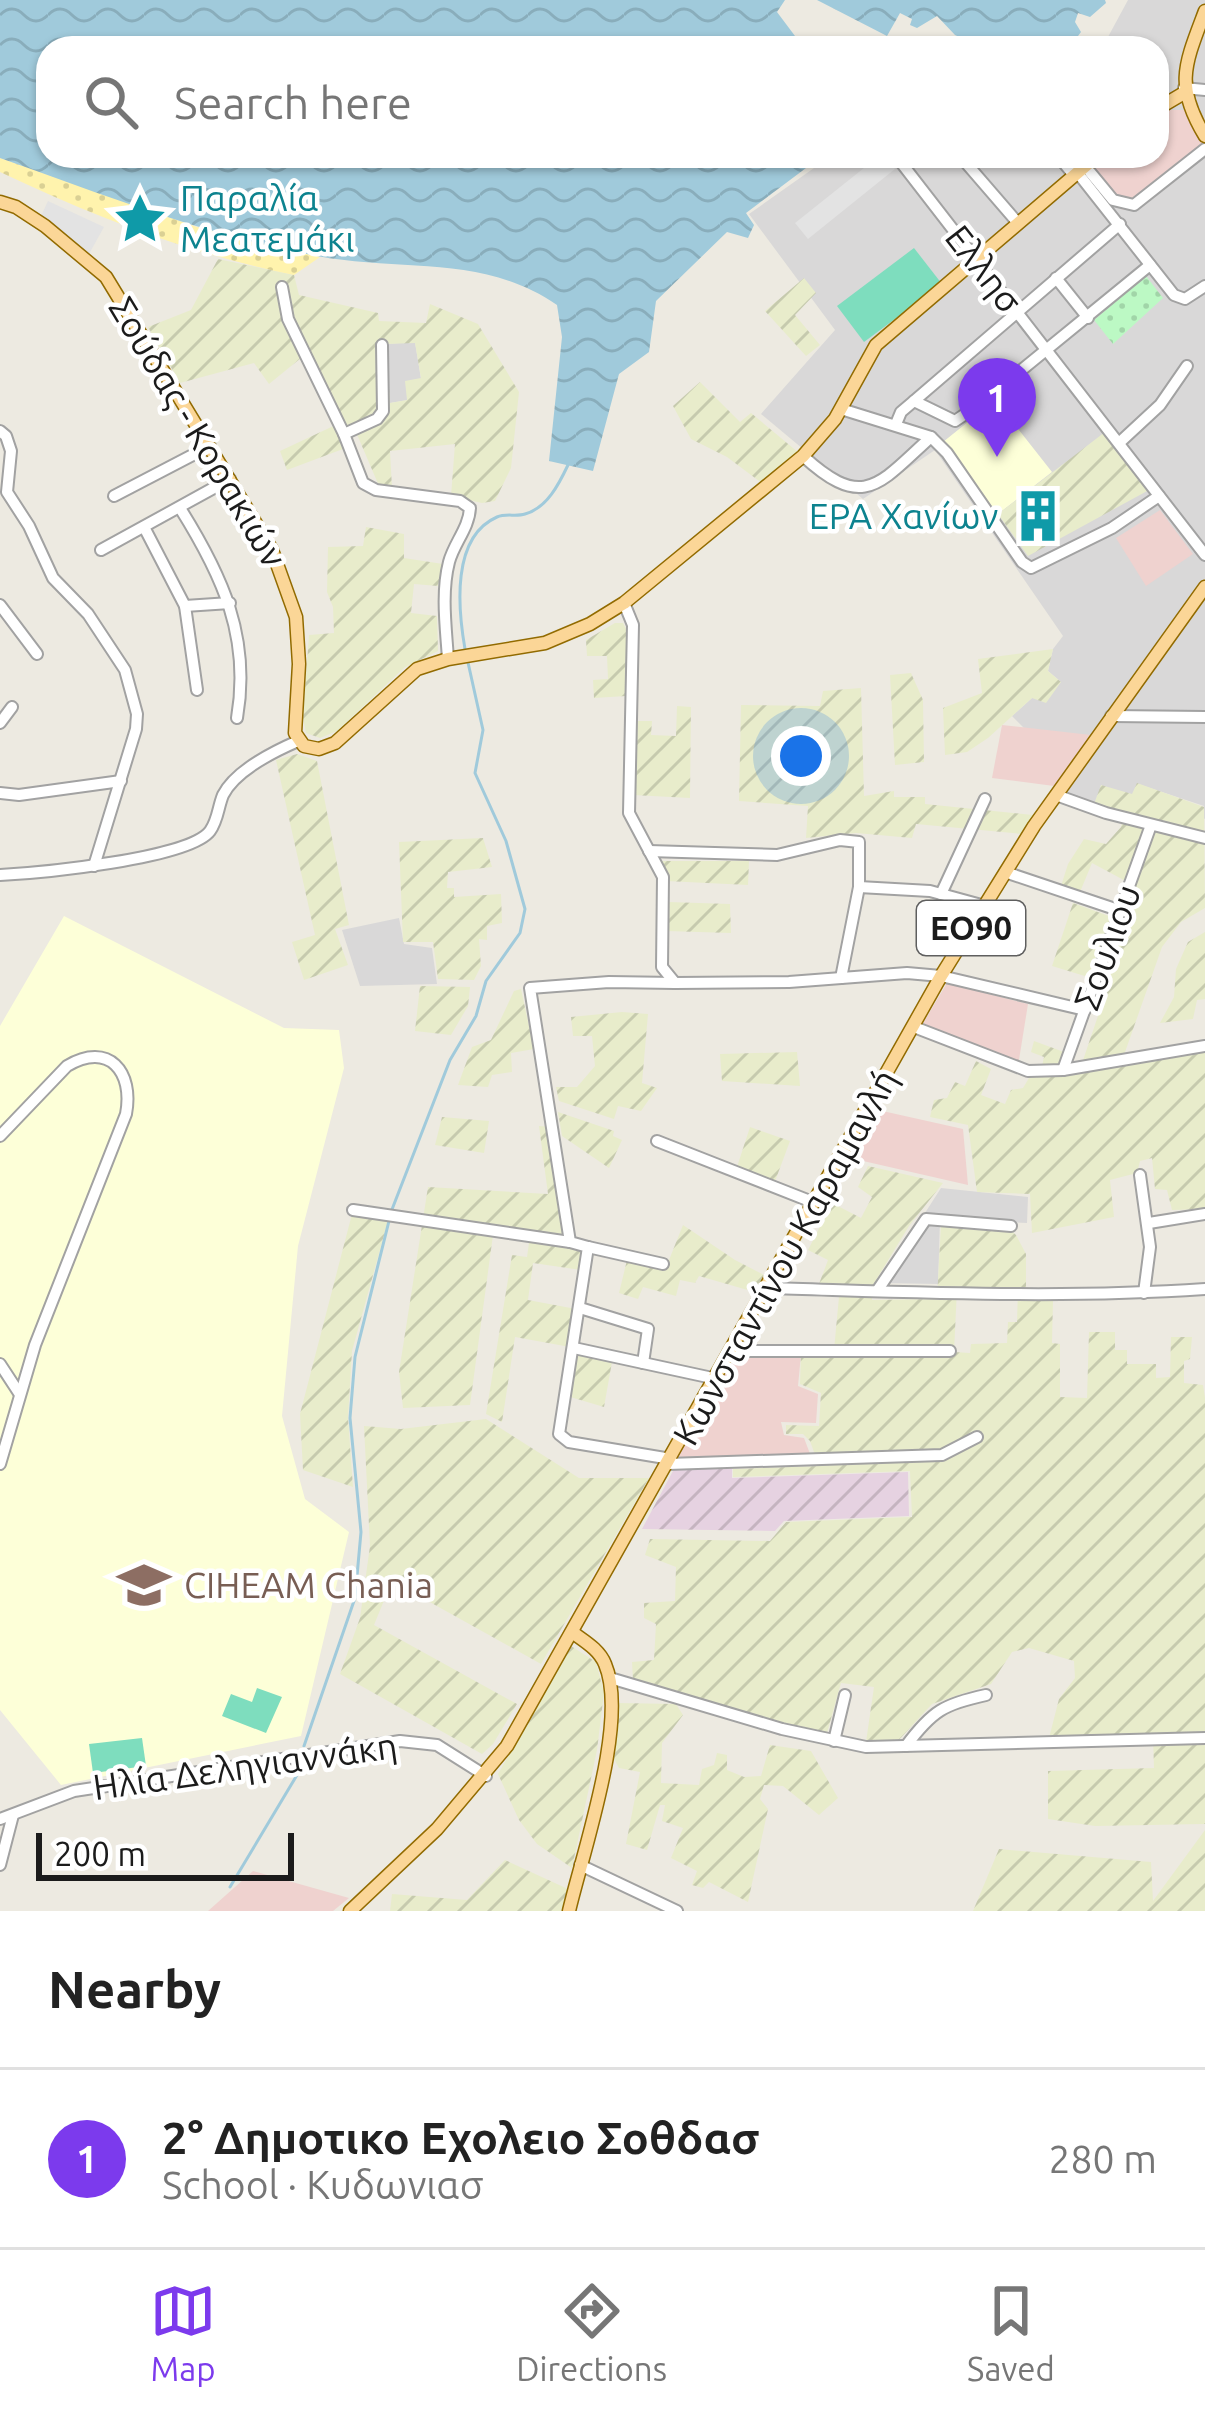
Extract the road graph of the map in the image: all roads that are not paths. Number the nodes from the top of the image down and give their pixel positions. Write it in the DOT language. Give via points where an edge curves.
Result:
graph roads {
  1 [pos="1204,20"];
  2 [pos="1205,90"];
  3 [pos="1184,91"];
  4 [pos="1169,101"];
  5 [pos="1205,136"];
  6 [pos="1205,149"];
  7 [pos="909,168"];
  8 [pos="975,168"];
  9 [pos="1075,168"];
  10 [pos="1081,168"];
  11 [pos="1078,170"];
  12 [pos="0,202"];
  13 [pos="1017,222"];
  14 [pos="1120,224"];
  15 [pos="977,260"];
  16 [pos="1150,265"];
  17 [pos="1056,278"];
  18 [pos="1205,286"];
  19 [pos="281,287"];
  20 [pos="1016,311"];
  21 [pos="1088,318"];
  22 [pos="382,345"];
  23 [pos="1049,350"];
  24 [pos="1187,366"];
  25 [pos="914,401"];
  26 [pos="841,410"];
  27 [pos="896,424"];
  28 [pos="0,431"];
  29 [pos="344,434"];
  30 [pos="932,437"];
  31 [pos="1119,443"];
  32 [pos="210,446"];
  33 [pos="803,456"];
  34 [pos="230,479"];
  35 [pos="114,496"];
  36 [pos="1159,496"];
  37 [pos="3,498"];
  38 [pos="180,508"];
  39 [pos="144,527"];
  40 [pos="101,550"];
  41 [pos="1205,555"];
  42 [pos="1205,587"];
  43 [pos="230,603"];
  44 [pos="624,603"];
  45 [pos="0,605"];
  46 [pos="185,606"];
  47 [pos="37,654"];
  48 [pos="452,659"];
  49 [pos="197,690"];
  50 [pos="12,707"];
  51 [pos="1111,716"];
  52 [pos="1205,717"];
  53 [pos="237,718"];
  54 [pos="0,723"];
  55 [pos="298,741"];
  56 [pos="121,781"];
  57 [pos="0,794"];
  58 [pos="1056,795"];
  59 [pos="985,799"];
  60 [pos="1151,825"];
  61 [pos="1205,838"];
  62 [pos="649,851"];
  63 [pos="94,866"];
  64 [pos="1005,872"];
  65 [pos="0,875"];
  66 [pos="860,887"];
  67 [pos="941,894"];
  68 [pos="985,906"];
  69 [pos="1120,911"];
  70 [pos="941,976"];
  71 [pos="841,979"];
  72 [pos="675,983"];
  73 [pos="1085,1010"];
  74 [pos="914,1028"];
  75 [pos="1205,1046"];
  76 [pos="1064,1070"];
  77 [pos="0,1136"];
  78 [pos="657,1141"];
  79 [pos="1140,1174"];
  80 [pos="815,1202"];
  81 [pos="353,1210"];
  82 [pos="1205,1214"];
  83 [pos="1149,1223"];
  84 [pos="1011,1226"];
  85 [pos="570,1241"];
  86 [pos="588,1246"];
  87 [pos="663,1264"];
  88 [pos="766,1288"];
  89 [pos="1205,1289"];
  90 [pos="877,1291"];
  91 [pos="1144,1293"];
  92 [pos="580,1308"];
  93 [pos="574,1348"];
  94 [pos="731,1351"];
  95 [pos="950,1351"];
  96 [pos="29,1360"];
  97 [pos="643,1363"];
  98 [pos="1,1365"];
  99 [pos="717,1378"];
  100 [pos="19,1393"];
  101 [pos="977,1437"];
  102 [pos="2,1449"];
  103 [pos="669,1462"];
  104 [pos="0,1464"];
  105 [pos="572,1632"];
  106 [pos="610,1678"];
  107 [pos="845,1695"];
  108 [pos="986,1696"];
  109 [pos="1205,1738"];
  110 [pos="834,1742"];
  111 [pos="906,1746"];
  112 [pos="486,1776"];
  113 [pos="7,1817"];
  114 [pos="580,1864"];
  115 [pos="0,1865"];
  116 [pos="350,1911"];
  117 [pos="569,1911"];
  118 [pos="677,1911"];
  1 -- 3 [label="main road"];
  2 -- 3 [label="street"];
  3 -- 4 [label="main road"];
  3 -- 5 [label="main road"];
  6 -- 11 [label="street" via="1135,205 1113,200"];
  7 -- 15 [label="street, Ελλησ"];
  8 -- 13 [label="street"];
  9 -- 11 [label="street"];
  10 -- 11 [label="main road"];
  11 -- 13 [label="main road"];
  11 -- 14 [label="street"];
  12 -- 32 [label="main road, Σούδας - Κορακιών" via="45,226 106,277"];
  13 -- 15 [label="main road"];
  14 -- 16 [label="street"];
  14 -- 17 [label="street"];
  15 -- 20 [label="street, Ελλησ"];
  15 -- 26 [label="main road" via="876,345"];
  16 -- 18 [label="street" via="1178,298"];
  16 -- 21 [label="street"];
  17 -- 20 [label="street"];
  17 -- 21 [label="street"];
  19 -- 29 [label="street" via="288,319"];
  20 -- 23 [label="street, Ελλησ"];
  20 -- 25 [label="street"];
  21 -- 23 [label="street"];
  22 -- 29 [label="street" via="383,411"];
  23 -- 25 [label="street" via="955,421"];
  23 -- 31 [label="street, Ελλησ"];
  24 -- 31 [label="street"];
  25 -- 27 [label="street"];
  26 -- 27 [label="street"];
  26 -- 33 [label="main road"];
  27 -- 30 [label="street"];
  28 -- 37 [label="street" via="11,451"];
  29 -- 48 [label="street" via="365,486 470,508 446,581"];
  30 -- 33 [label="street" via="863,488 835,483"];
  30 -- 36 [label="street" via="1031,568"];
  31 -- 36 [label="street, Ελλησ"];
  32 -- 34 [label="main road, Σούδας - Κορακιών"];
  32 -- 35 [label="street"];
  33 -- 44 [label="main road"];
  34 -- 38 [label="street"];
  34 -- 55 [label="main road, Σούδας - Κορακιών" via="272,550 296,617"];
  36 -- 41 [label="street, Ελλησ"];
  37 -- 56 [label="street" via="130,682 137,723"];
  38 -- 39 [label="street"];
  38 -- 43 [label="street"];
  39 -- 40 [label="street"];
  39 -- 46 [label="street"];
  42 -- 51 [label="main road, Κωνσταντίνου Καραμανλή / ΕΟ90"];
  43 -- 46 [label="street"];
  43 -- 53 [label="street" via="242,660"];
  44 -- 48 [label="main road" via="545,644"];
  44 -- 62 [label="street" via="633,625 629,813"];
  45 -- 47 [label="street"];
  46 -- 49 [label="street"];
  48 -- 55 [label="main road" via="407,676 329,747"];
  50 -- 54 [label="street"];
  51 -- 52 [label="street"];
  51 -- 58 [label="main road, Κωνσταντίνου Καραμανλή / ΕΟ90"];
  55 -- 63 [label="street" via="224,791 205,836"];
  56 -- 57 [label="street"];
  56 -- 63 [label="street"];
  58 -- 60 [label="street"];
  58 -- 64 [label="main road, Κωνσταντίνου Καραμανλή / ΕΟ90"];
  59 -- 67 [label="street"];
  60 -- 61 [label="street"];
  60 -- 69 [label="street, Σουλιου"];
  62 -- 66 [label="street" via="777,855 853,839 861,845"];
  62 -- 72 [label="street" via="663,877 662,967"];
  63 -- 65 [label="street"];
  64 -- 68 [label="main road, Κωνσταντίνου Καραμανλή / ΕΟ90"];
  64 -- 69 [label="street"];
  66 -- 67 [label="street"];
  66 -- 71 [label="street"];
  67 -- 68 [label="street"];
  68 -- 70 [label="main road, Κωνσταντίνου Καραμανλή / ΕΟ90"];
  69 -- 73 [label="street, Σουλιου"];
  70 -- 71 [label="street"];
  70 -- 73 [label="street"];
  70 -- 74 [label="main road, Κωνσταντίνου Καραμανλή / ΕΟ90"];
  71 -- 72 [label="street"];
  72 -- 85 [label="street" via="530,988"];
  73 -- 76 [label="street, Σουλιου"];
  74 -- 76 [label="street" via="1010,1066"];
  74 -- 80 [label="main road, Κωνσταντίνου Καραμανλή / ΕΟ90"];
  75 -- 76 [label="street"];
  77 -- 96 [label="street" via="80,1059 100,1058 126,1076 125,1114"];
  78 -- 80 [label="street"];
  79 -- 83 [label="street"];
  80 -- 88 [label="main road, Κωνσταντίνου Καραμανλή / ΕΟ90"];
  81 -- 85 [label="street"];
  82 -- 83 [label="street"];
  83 -- 91 [label="street"];
  84 -- 90 [label="street" via="926,1219"];
  85 -- 86 [label="street"];
  86 -- 87 [label="street"];
  86 -- 92 [label="street"];
  88 -- 90 [label="street"];
  88 -- 94 [label="main road, Κωνσταντίνου Καραμανλή / ΕΟ90"];
  89 -- 91 [label="street"];
  90 -- 91 [label="street"];
  92 -- 93 [label="street"];
  92 -- 97 [label="street" via="648,1329"];
  93 -- 97 [label="street"];
  93 -- 103 [label="street" via="559,1434"];
  94 -- 95 [label="street"];
  94 -- 99 [label="main road, Κωνσταντίνου Καραμανλή / ΕΟ90"];
  96 -- 98 [label="street"];
  96 -- 100 [label="street"];
  97 -- 99 [label="street"];
  98 -- 100 [label="street"];
  99 -- 103 [label="main road, Κωνσταντίνου Καραμανλή / ΕΟ90"];
  100 -- 102 [label="street"];
  101 -- 103 [label="street" via="942,1455"];
  102 -- 104 [label="street"];
  103 -- 105 [label="main road, Κωνσταντίνου Καραμανλή / ΕΟ90"];
  105 -- 106 [label="main road" via="602,1656"];
  105 -- 112 [label="main road, Κωνσταντίνου Καραμανλή / ΕΟ90"];
  106 -- 110 [label="street"];
  106 -- 114 [label="main road" via="605,1761"];
  107 -- 110 [label="street"];
  108 -- 111 [label="street" via="940,1708"];
  109 -- 111 [label="street"];
  110 -- 111 [label="street"];
  112 -- 113 [label="street, Ηλία Δεληγιαννάκη" via="436,1745 400,1741 74,1791"];
  112 -- 116 [label="main road, Κωνσταντίνου Καραμανλή / ΕΟ90"];
  113 -- 115 [label="street"];
  114 -- 117 [label="main road"];
  114 -- 118 [label="street"];
}
